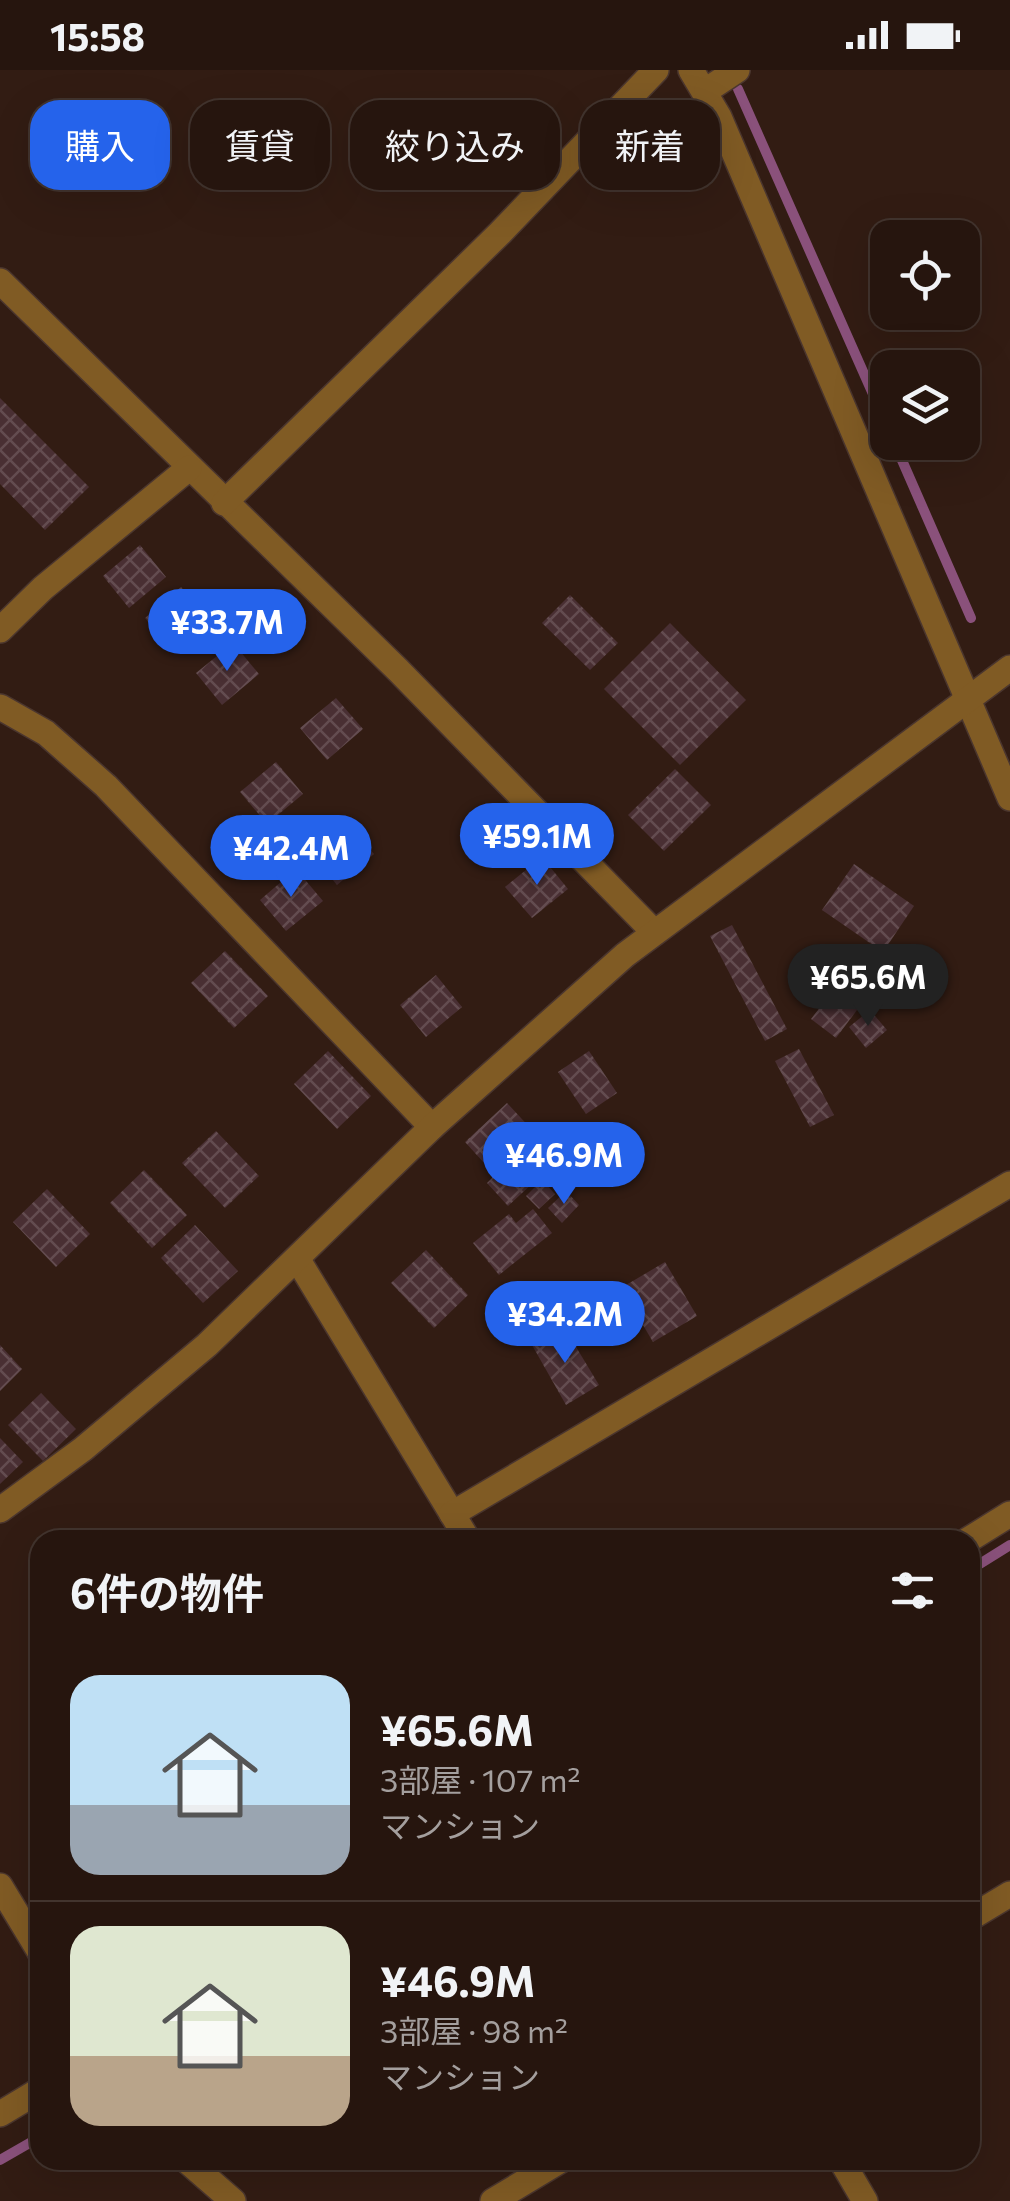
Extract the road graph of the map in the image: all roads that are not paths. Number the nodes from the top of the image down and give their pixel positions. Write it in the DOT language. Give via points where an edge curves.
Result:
graph roads {
  1 [pos="656,70"];
  2 [pos="737,70"];
  3 [pos="699,80"];
  4 [pos="0,280"];
  5 [pos="189,468"];
  6 [pos="224,502"];
  7 [pos="0,630"];
  8 [pos="1010,668"];
  9 [pos="969,696"];
  10 [pos="0,707"];
  11 [pos="1010,798"];
  12 [pos="654,932"];
  13 [pos="432,1126"];
  14 [pos="1010,1184"];
  15 [pos="298,1260"];
  16 [pos="0,1510"];
  17 [pos="452,1514"];
  18 [pos="1010,1514"];
  19 [pos="462,1530"];
  20 [pos="980,1533"];
  21 [pos="0,1886"];
  22 [pos="1010,1894"];
  23 [pos="980,1912"];
  24 [pos="30,1936"];
  25 [pos="30,2096"];
  26 [pos="0,2114"];
  27 [pos="197,2170"];
  28 [pos="544,2170"];
  29 [pos="848,2170"];
  30 [pos="233,2201"];
  31 [pos="493,2201"];
  32 [pos="865,2201"];
  1 -- 6 [label="street"];
  2 -- 3 [label="street"];
  3 -- 9 [label="street"];
  4 -- 5 [label="street"];
  5 -- 6 [label="street"];
  5 -- 7 [label="street"];
  6 -- 12 [label="street"];
  8 -- 9 [label="street"];
  9 -- 11 [label="street"];
  9 -- 12 [label="street"];
  10 -- 13 [label="street" via="46,733 106,786"];
  12 -- 13 [label="street"];
  13 -- 15 [label="street"];
  14 -- 17 [label="street"];
  15 -- 16 [label="street" via="97,1437"];
  15 -- 17 [label="street"];
  17 -- 19 [label="street"];
  18 -- 20 [label="street"];
  21 -- 24 [label="street"];
  22 -- 23 [label="street"];
  25 -- 26 [label="street"];
  27 -- 30 [label="street"];
  28 -- 31 [label="street"];
  29 -- 32 [label="street"];
}
